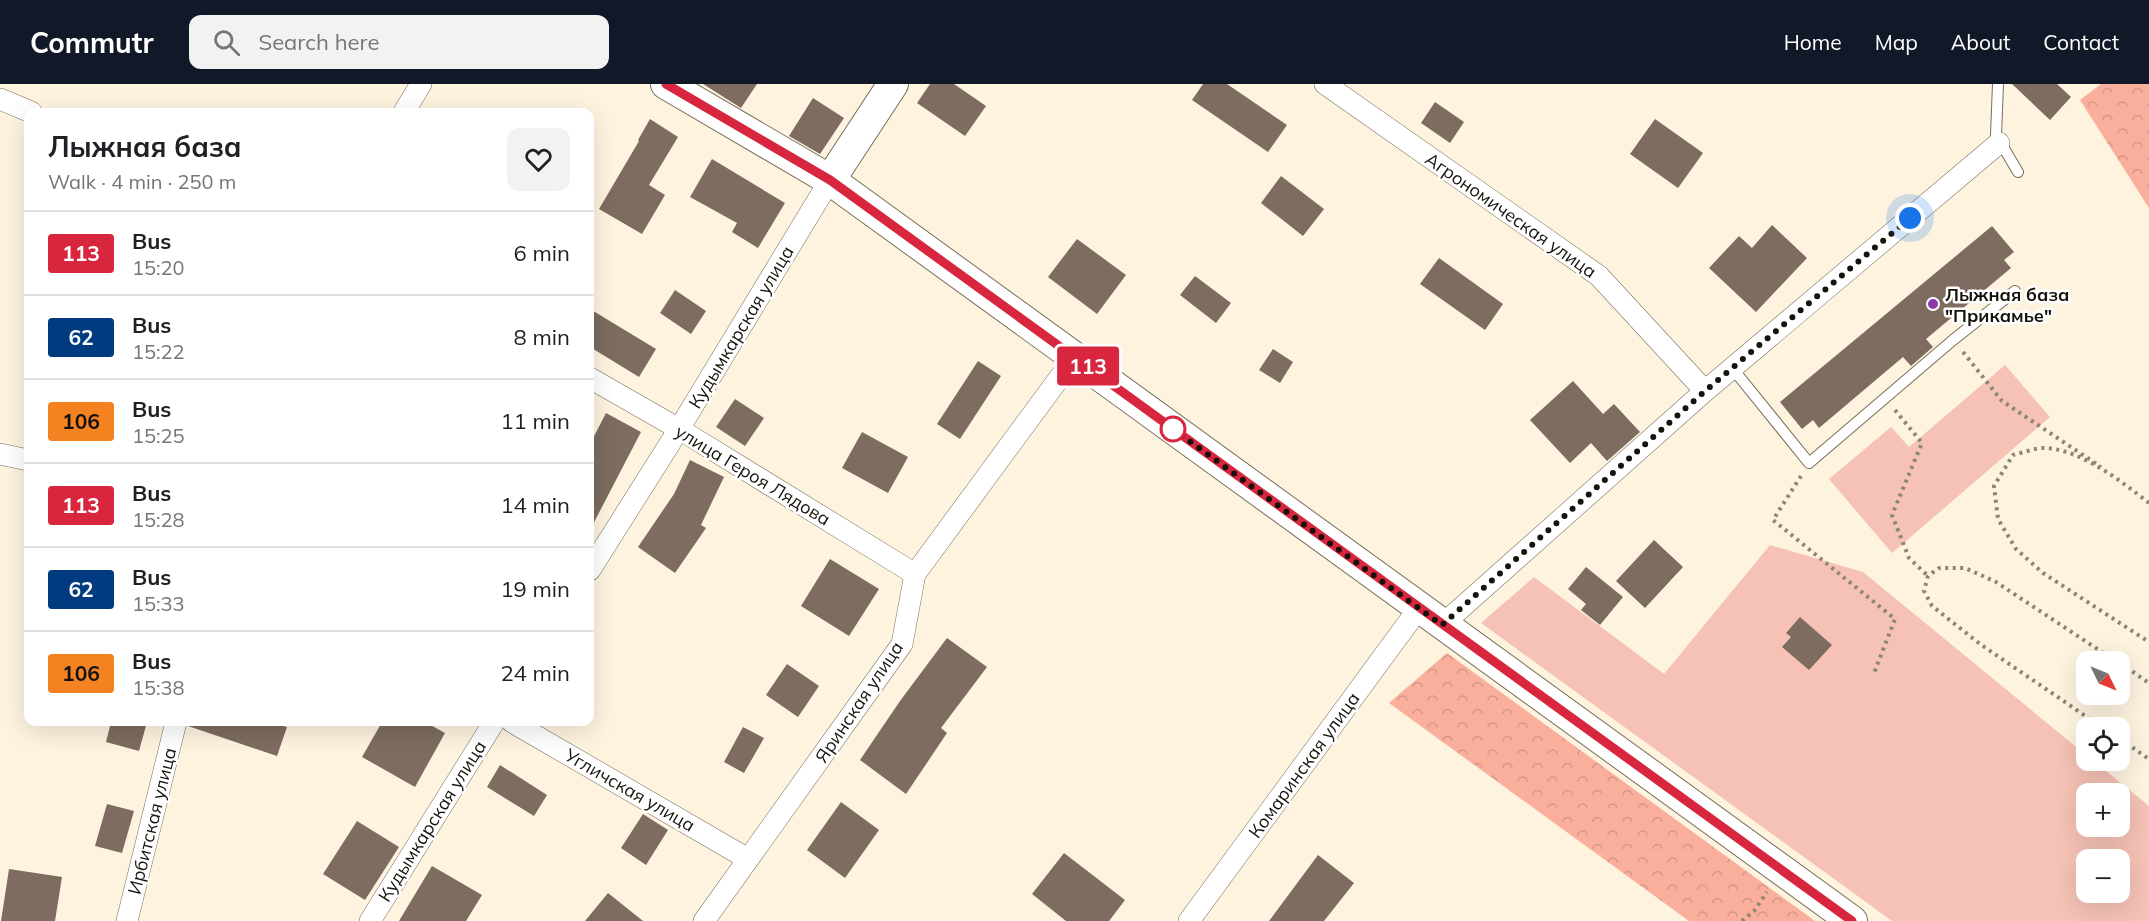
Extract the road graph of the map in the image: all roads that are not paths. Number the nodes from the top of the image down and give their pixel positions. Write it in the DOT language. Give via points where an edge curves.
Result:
graph roads {
  1 [pos="421,84"];
  2 [pos="666,84"];
  3 [pos="893,84"];
  4 [pos="1325,84"];
  5 [pos="1998,84"];
  6 [pos="0,99"];
  7 [pos="406,108"];
  8 [pos="24,109"];
  9 [pos="1999,143"];
  10 [pos="2018,172"];
  11 [pos="830,180"];
  12 [pos="2015,291"];
  13 [pos="1077,358"];
  14 [pos="1733,369"];
  15 [pos="594,380"];
  16 [pos="1705,391"];
  17 [pos="679,429"];
  18 [pos="0,454"];
  19 [pos="24,459"];
  20 [pos="594,564"];
  21 [pos="915,574"];
  22 [pos="1430,616"];
  23 [pos="175,726"];
  24 [pos="492,726"];
  25 [pos="519,726"];
  26 [pos="748,859"];
  27 [pos="127,921"];
  28 [pos="370,921"];
  29 [pos="704,921"];
  30 [pos="1189,921"];
  31 [pos="1852,921"];
  1 -- 7 [label="street"];
  2 -- 11 [label="street"];
  3 -- 11 [label="street, Кудымкарская улица"];
  4 -- 16 [label="street, Агрономическая улица" via="1599,276"];
  5 -- 9 [label="lane"];
  6 -- 8 [label="street"];
  9 -- 10 [label="lane"];
  9 -- 14 [label="street, Комаринская улица"];
  11 -- 13 [label="street"];
  11 -- 17 [label="street, Кудымкарская улица"];
  12 -- 14 [label="lane" via="1809,463"];
  13 -- 21 [label="street, Яринская улица"];
  13 -- 22 [label="street"];
  14 -- 16 [label="street, Комаринская улица"];
  15 -- 17 [label="street, улица Героя Лядова"];
  16 -- 22 [label="street, Комаринская улица"];
  17 -- 20 [label="street, Кудымкарская улица"];
  17 -- 21 [label="street, улица Героя Лядова"];
  18 -- 19 [label="street"];
  21 -- 26 [label="street, Яринская улица" via="902,644"];
  22 -- 30 [label="street, Комаринская улица"];
  22 -- 31 [label="street"];
  23 -- 27 [label="street, Ирбитская улица"];
  24 -- 28 [label="street, Кудымкарская улица"];
  25 -- 26 [label="street, Угличская улица"];
  26 -- 29 [label="street, Яринская улица"];
}
